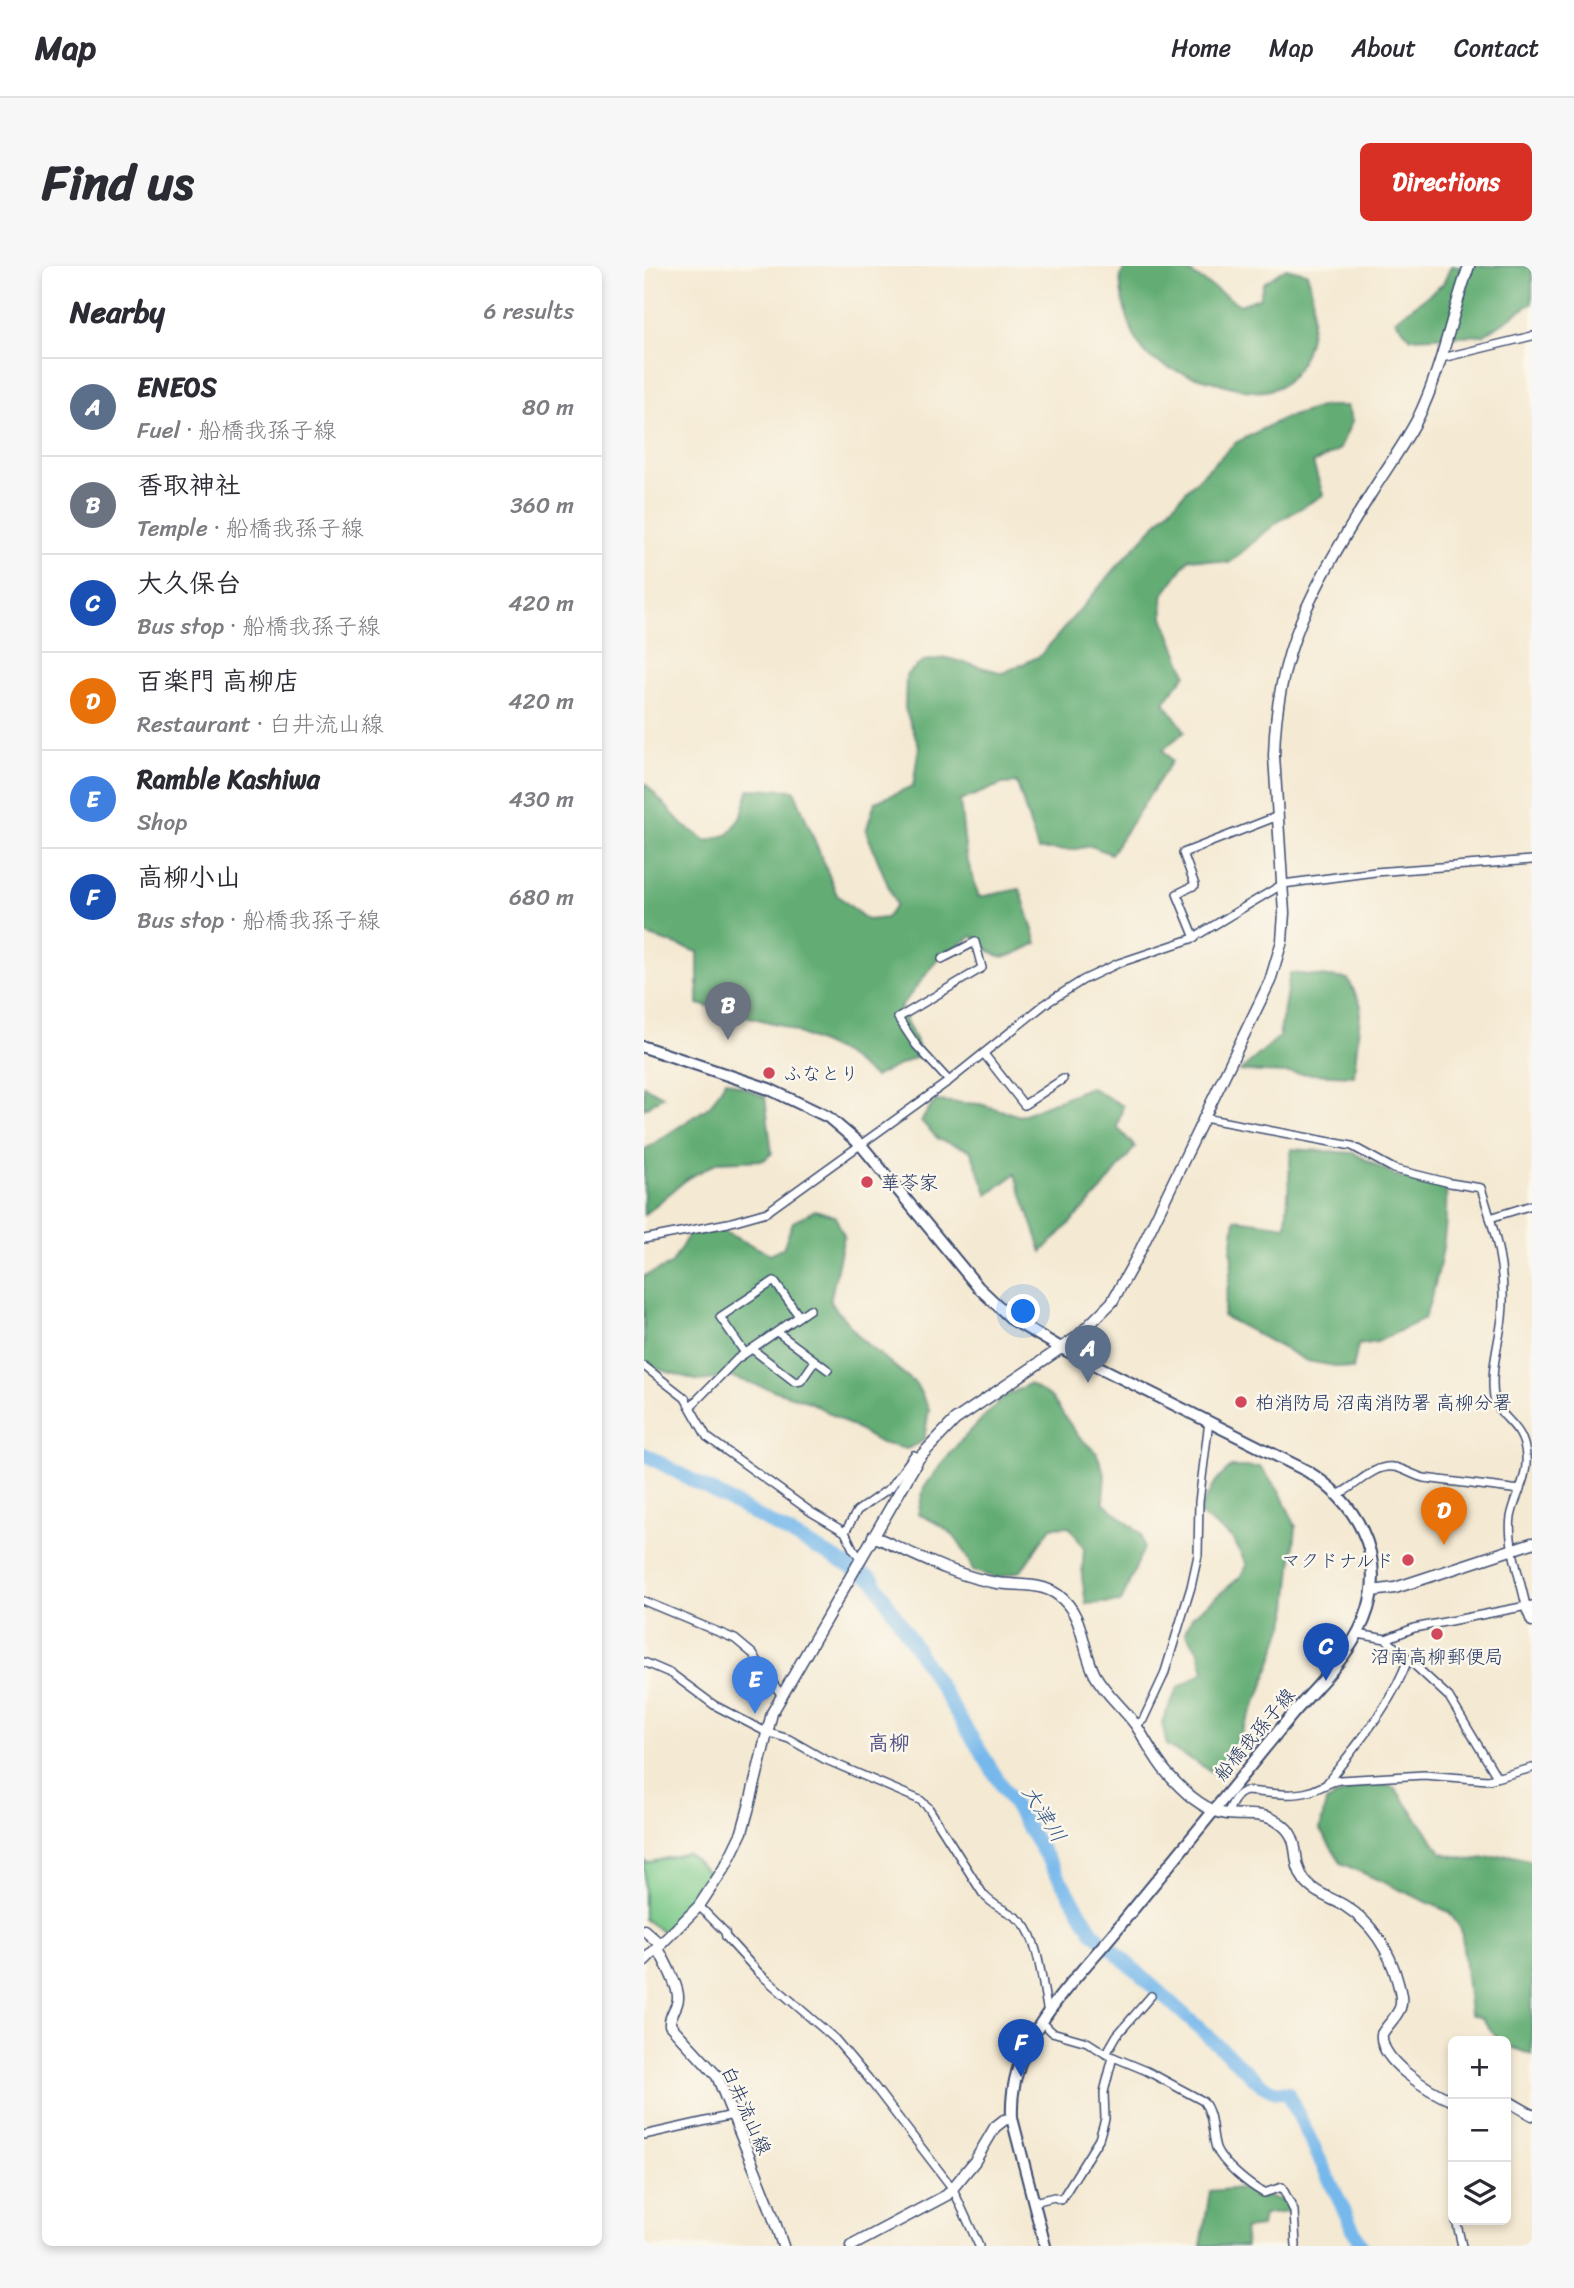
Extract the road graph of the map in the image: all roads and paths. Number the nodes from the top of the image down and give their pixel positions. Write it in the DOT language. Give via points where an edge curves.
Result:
graph roads {
  1 [pos="1469,266"];
  2 [pos="1532,336"];
  3 [pos="1442,358"];
  4 [pos="1278,816"];
  5 [pos="1532,860"];
  6 [pos="1283,884"];
  7 [pos="1195,937"];
  8 [pos="942,959"];
  9 [pos="644,1047"];
  10 [pos="984,1054"];
  11 [pos="1063,1079"];
  12 [pos="949,1082"];
  13 [pos="1204,1118"];
  14 [pos="861,1144"];
  15 [pos="1532,1205"];
  16 [pos="1490,1219"];
  17 [pos="644,1239"];
  18 [pos="810,1309"];
  19 [pos="799,1316"];
  20 [pos="777,1332"];
  21 [pos="1062,1348"];
  22 [pos="749,1351"];
  23 [pos="815,1361"];
  24 [pos="644,1366"];
  25 [pos="828,1370"];
  26 [pos="691,1406"];
  27 [pos="1209,1420"];
  28 [pos="919,1458"];
  29 [pos="1520,1490"];
  30 [pos="1339,1494"];
  31 [pos="845,1532"];
  32 [pos="873,1536"];
  33 [pos="1532,1543"];
  34 [pos="1514,1549"];
  35 [pos="860,1560"];
  36 [pos="1372,1591"];
  37 [pos="644,1601"];
  38 [pos="1529,1606"];
  39 [pos="1532,1621"];
  40 [pos="1357,1634"];
  41 [pos="1385,1639"];
  42 [pos="1408,1659"];
  43 [pos="644,1662"];
  44 [pos="648,1667"];
  45 [pos="782,1696"];
  46 [pos="1136,1726"];
  47 [pos="766,1732"];
  48 [pos="1532,1768"];
  49 [pos="1497,1777"];
  50 [pos="1327,1783"];
  51 [pos="1212,1811"];
  52 [pos="1227,1814"];
  53 [pos="699,1906"];
  54 [pos="644,1930"];
  55 [pos="659,1946"];
  56 [pos="644,1961"];
  57 [pos="1151,1996"];
  58 [pos="1045,2018"];
  59 [pos="1110,2056"];
  60 [pos="1449,2099"];
  61 [pos="1511,2103"];
  62 [pos="733,2115"];
  63 [pos="1532,2115"];
  64 [pos="1012,2118"];
  65 [pos="644,2135"];
  66 [pos="953,2189"];
  67 [pos="1034,2202"];
  68 [pos="1457,2225"];
  69 [pos="783,2246"];
  70 [pos="852,2246"];
  71 [pos="979,2246"];
  72 [pos="1045,2246"];
  73 [pos="1296,2246"];
  74 [pos="1461,2246"];
  1 -- 3 [label="street"];
  2 -- 3 [label="street"];
  3 -- 4 [label="street" via="1418,417 1325,571 1297,628 1281,683 1275,730"];
  4 -- 6 [label="street"];
  4 -- 7 [label="street" via="1184,853 1195,886 1177,894"];
  5 -- 6 [label="street"];
  6 -- 7 [label="street"];
  6 -- 13 [label="street" via="1277,962"];
  7 -- 10 [label="street" via="1083,980"];
  8 -- 12 [label="street" via="975,942 982,968 898,1018"];
  9 -- 14 [label="main road, 船橋我孫子線" via="790,1097 828,1117"];
  10 -- 11 [label="street" via="1024,1105"];
  10 -- 12 [label="street"];
  12 -- 14 [label="street"];
  13 -- 16 [label="street" via="1352,1146 1394,1169 1481,1188"];
  13 -- 21 [label="street" via="1112,1302"];
  14 -- 17 [label="street" via="767,1212"];
  14 -- 21 [label="main road, 船橋我孫子線" via="978,1287 1013,1320"];
  15 -- 16 [label="street"];
  16 -- 29 [label="street" via="1499,1243 1503,1287 1494,1397 1524,1441 1526,1476"];
  18 -- 19 [label="street"];
  19 -- 20 [label="street"];
  19 -- 22 [label="street" via="774,1281 720,1317"];
  20 -- 22 [label="street"];
  20 -- 23 [label="street"];
  21 -- 27 [label="main road, 船橋我孫子線"];
  21 -- 28 [label="street" via="955,1420"];
  22 -- 23 [label="street" via="795,1382 801,1381"];
  22 -- 26 [label="street"];
  23 -- 25 [label="street"];
  24 -- 26 [label="street"];
  26 -- 31 [label="street" via="707,1437"];
  27 -- 30 [label="main road, 船橋我孫子線" via="1307,1471"];
  27 -- 46 [label="street" via="1198,1555 1191,1587 1164,1675"];
  28 -- 31 [label="street" via="914,1455 891,1487 857,1511"];
  28 -- 32 [label="street"];
  29 -- 30 [label="street" via="1424,1478 1395,1466 1379,1469"];
  29 -- 34 [label="street" via="1511,1524"];
  30 -- 36 [label="main road, 船橋我孫子線" via="1364,1533"];
  31 -- 35 [label="street"];
  32 -- 35 [label="street"];
  32 -- 46 [label="street" via="960,1573 995,1583 1042,1587 1058,1595 1076,1616 1097,1678"];
  33 -- 34 [label="street"];
  34 -- 36 [label="street" via="1395,1588"];
  34 -- 38 [label="street"];
  35 -- 45 [label="street"];
  36 -- 40 [label="main road, 船橋我孫子線"];
  37 -- 45 [label="street" via="735,1639 753,1654"];
  38 -- 39 [label="street"];
  38 -- 41 [label="street" via="1414,1628"];
  40 -- 41 [label="street"];
  40 -- 51 [label="main road, 船橋我孫子線" via="1337,1664"];
  41 -- 42 [label="street"];
  42 -- 49 [label="street" via="1449,1697"];
  42 -- 50 [label="street" via="1384,1703"];
  43 -- 44 [label="street"];
  44 -- 47 [label="street" via="672,1674 714,1705"];
  45 -- 47 [label="street"];
  46 -- 51 [label="street" via="1168,1774"];
  47 -- 53 [label="street" via="742,1832"];
  47 -- 58 [label="street" via="928,1807 990,1903 1027,1927"];
  48 -- 49 [label="street"];
  49 -- 50 [label="street" via="1424,1775"];
  50 -- 52 [label="street" via="1296,1794 1246,1790 1234,1798"];
  51 -- 52 [label="street"];
  51 -- 58 [label="main road, 船橋我孫子線"];
  52 -- 60 [label="street" via="1261,1815 1285,1827 1295,1842 1304,1880 1354,1912 1380,1940 1394,1967 1402,1999 1382,2034 1383,2048 1430,2090"];
  53 -- 55 [label="street"];
  53 -- 66 [label="street" via="759,1973 835,2039"];
  54 -- 55 [label="street, 白井流山線"];
  55 -- 56 [label="street"];
  55 -- 62 [label="street, 白井流山線" via="679,1999 670,2025 717,2076"];
  57 -- 59 [label="street" via="1117,2035"];
  58 -- 59 [label="street" via="1052,2032 1079,2038"];
  58 -- 64 [label="main road, 船橋我孫子線" via="1016,2076"];
  59 -- 67 [label="street" via="1100,2139 1061,2200 1054,2197"];
  59 -- 73 [label="street" via="1203,2101 1209,2108 1216,2149 1226,2164 1264,2193 1282,2187 1294,2211"];
  61 -- 63 [label="street"];
  62 -- 65 [label="street"];
  62 -- 69 [label="street, 白井流山線"];
  64 -- 66 [label="street" via="995,2127"];
  64 -- 67 [label="main road, 船橋我孫子線"];
  66 -- 70 [label="street"];
  66 -- 71 [label="street"];
  67 -- 72 [label="main road, 船橋我孫子線"];
  68 -- 74 [label="street"];
}
